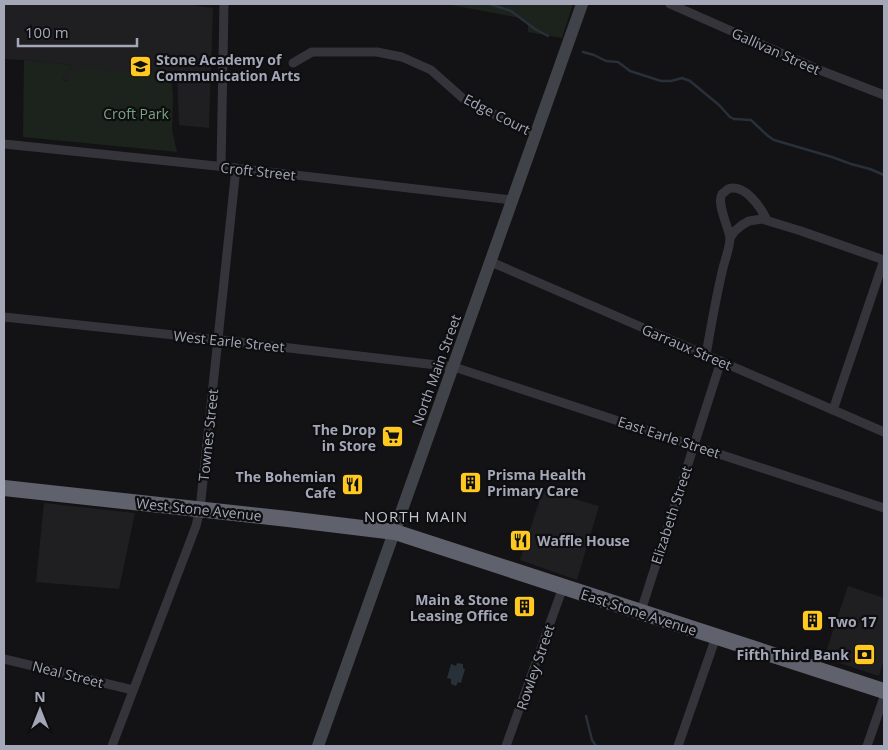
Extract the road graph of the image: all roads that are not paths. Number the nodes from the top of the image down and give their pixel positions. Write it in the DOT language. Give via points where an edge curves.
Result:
graph roads {
  1 [pos="224,4"];
  2 [pos="582,4"];
  3 [pos="670,4"];
  4 [pos="293,64"];
  5 [pos="884,94"];
  6 [pos="536,134"];
  7 [pos="4,144"];
  8 [pos="221,167"];
  9 [pos="236,168"];
  10 [pos="512,200"];
  11 [pos="768,220"];
  12 [pos="730,238"];
  13 [pos="884,260"];
  14 [pos="490,262"];
  15 [pos="4,317"];
  16 [pos="218,339"];
  17 [pos="706,355"];
  18 [pos="720,361"];
  19 [pos="454,367"];
  20 [pos="833,410"];
  21 [pos="884,432"];
  22 [pos="694,445"];
  23 [pos="4,488"];
  24 [pos="884,508"];
  25 [pos="200,510"];
  26 [pos="395,532"];
  27 [pos="563,587"];
  28 [pos="641,611"];
  29 [pos="716,637"];
  30 [pos="4,659"];
  31 [pos="133,690"];
  32 [pos="884,691"];
  33 [pos="884,697"];
  34 [pos="112,746"];
  35 [pos="318,746"];
  36 [pos="506,746"];
  37 [pos="678,746"];
  38 [pos="867,746"];
  1 -- 8 [label="street"];
  2 -- 6 [label="street, North Main Street"];
  3 -- 5 [label="street, Gallivan Street" via="822,71"];
  4 -- 6 [label="street, Edge Court" via="312,52 377,52 402,57 431,70 466,101"];
  6 -- 10 [label="street, North Main Street"];
  7 -- 8 [label="street, Croft Street"];
  8 -- 9 [label="street, Croft Street"];
  9 -- 10 [label="street, Croft Street"];
  9 -- 16 [label="street, Townes Street"];
  10 -- 14 [label="street, North Main Street"];
  11 -- 12 [label="street" via="749,221"];
  11 -- 12 [label="street" via="743,190 727,190 721,198"];
  11 -- 13 [label="street"];
  12 -- 17 [label="street"];
  13 -- 20 [label="street"];
  14 -- 17 [label="street, Garraux Street"];
  14 -- 19 [label="street, North Main Street"];
  15 -- 16 [label="street, West Earle Street"];
  16 -- 19 [label="street, West Earle Street"];
  16 -- 25 [label="street, Townes Street"];
  17 -- 18 [label="street, Garraux Street"];
  18 -- 20 [label="street, Garraux Street"];
  18 -- 22 [label="street, Elizabeth Street"];
  19 -- 22 [label="street, East Earle Street"];
  19 -- 26 [label="street, North Main Street"];
  20 -- 21 [label="street, Garraux Street"];
  22 -- 24 [label="street, East Earle Street"];
  22 -- 28 [label="street, Elizabeth Street"];
  23 -- 25 [label="highway, West Stone Avenue"];
  25 -- 26 [label="highway, West Stone Avenue"];
  25 -- 31 [label="street, Townes Street"];
  26 -- 27 [label="highway, East Stone Avenue"];
  26 -- 35 [label="street, North Main Street"];
  27 -- 28 [label="highway, East Stone Avenue"];
  27 -- 36 [label="street, Rowley Street"];
  28 -- 29 [label="highway, East Stone Avenue"];
  29 -- 32 [label="highway, East Stone Avenue"];
  29 -- 37 [label="street"];
  30 -- 31 [label="street, Neal Street"];
  31 -- 34 [label="street, Townes Street"];
  33 -- 38 [label="street"];
}
